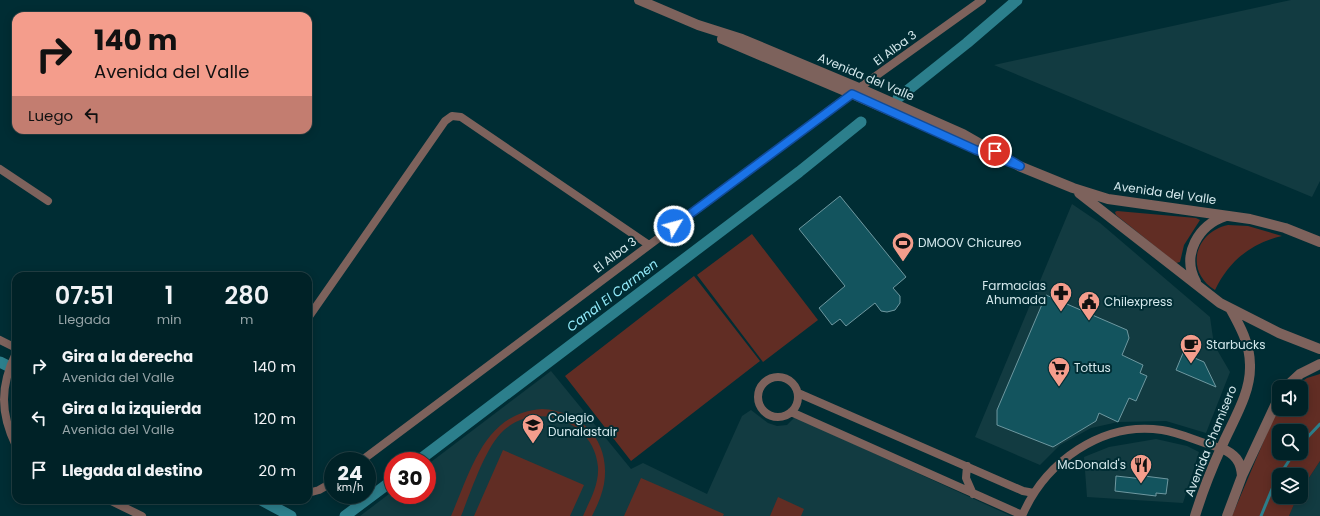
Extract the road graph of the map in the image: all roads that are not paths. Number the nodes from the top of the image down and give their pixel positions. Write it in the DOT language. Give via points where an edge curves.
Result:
graph roads {
  1 [pos="639,0"];
  2 [pos="982,0"];
  3 [pos="855,91"];
  4 [pos="0,169"];
  5 [pos="1072,188"];
  6 [pos="48,201"];
  7 [pos="1232,215"];
  8 [pos="1320,242"];
  9 [pos="649,245"];
  10 [pos="1197,285"];
  11 [pos="1230,308"];
  12 [pos="312,312"];
  13 [pos="0,340"];
  14 [pos="12,346"];
  15 [pos="1320,349"];
  16 [pos="12,361"];
  17 [pos="1320,364"];
  18 [pos="1294,380"];
  19 [pos="798,393"];
  20 [pos="791,412"];
  21 [pos="1272,412"];
  22 [pos="12,438"];
  23 [pos="1221,448"];
  24 [pos="373,452"];
  25 [pos="967,466"];
  26 [pos="1242,476"];
  27 [pos="324,487"];
  28 [pos="312,492"];
  29 [pos="1034,492"];
  30 [pos="973,494"];
  31 [pos="117,504"];
  32 [pos="142,516"];
  33 [pos="1022,516"];
  34 [pos="1195,516"];
  35 [pos="1227,516"];
  1 -- 3 [label="street, Avenida del Valle" via="698,25 711,34"];
  2 -- 3 [label="street, El Alba 3"];
  3 -- 5 [label="street, Avenida del Valle" via="976,150"];
  3 -- 9 [label="street, El Alba 3"];
  4 -- 6 [label="street"];
  5 -- 7 [label="street, Avenida del Valle" via="1108,199"];
  5 -- 10 [label="street, Avenida del Valle"];
  7 -- 8 [label="street, Avenida del Valle" via="1285,228"];
  7 -- 10 [label="street, Avenida del Valle" via="1209,224 1196,240 1190,263"];
  9 -- 12 [label="street" via="461,117 452,116 445,121"];
  9 -- 24 [label="street, El Alba 3"];
  10 -- 11 [label="street, Avenida del Valle"];
  11 -- 15 [label="street, Avenida del Valle" via="1279,333"];
  11 -- 23 [label="street, Avenida Chamisero" via="1246,340 1250,372 1242,401"];
  13 -- 14 [label="street"];
  16 -- 22 [label="street" via="0,395 2,412"];
  17 -- 18 [label="street"];
  19 -- 20 [label="street" via="798,401"];
  19 -- 20 [label="street" via="791,381 780,376 770,378 759,389 758,400 765,412 778,417"];
  19 -- 25 [label="street"];
  20 -- 30 [label="street"];
  21 -- 26 [label="street"];
  23 -- 26 [label="street" via="1236,457"];
  23 -- 29 [label="street" via="1163,430 1138,429 1119,432 1090,442 1070,454 1055,466"];
  23 -- 34 [label="street, Avenida Chamisero" via="1202,492"];
  25 -- 29 [label="street" via="1023,491"];
  25 -- 30 [label="street" via="966,478"];
  26 -- 35 [label="street"];
  27 -- 28 [label="street"];
  29 -- 33 [label="street"];
  30 -- 33 [label="street"];
  31 -- 32 [label="street"];
}
